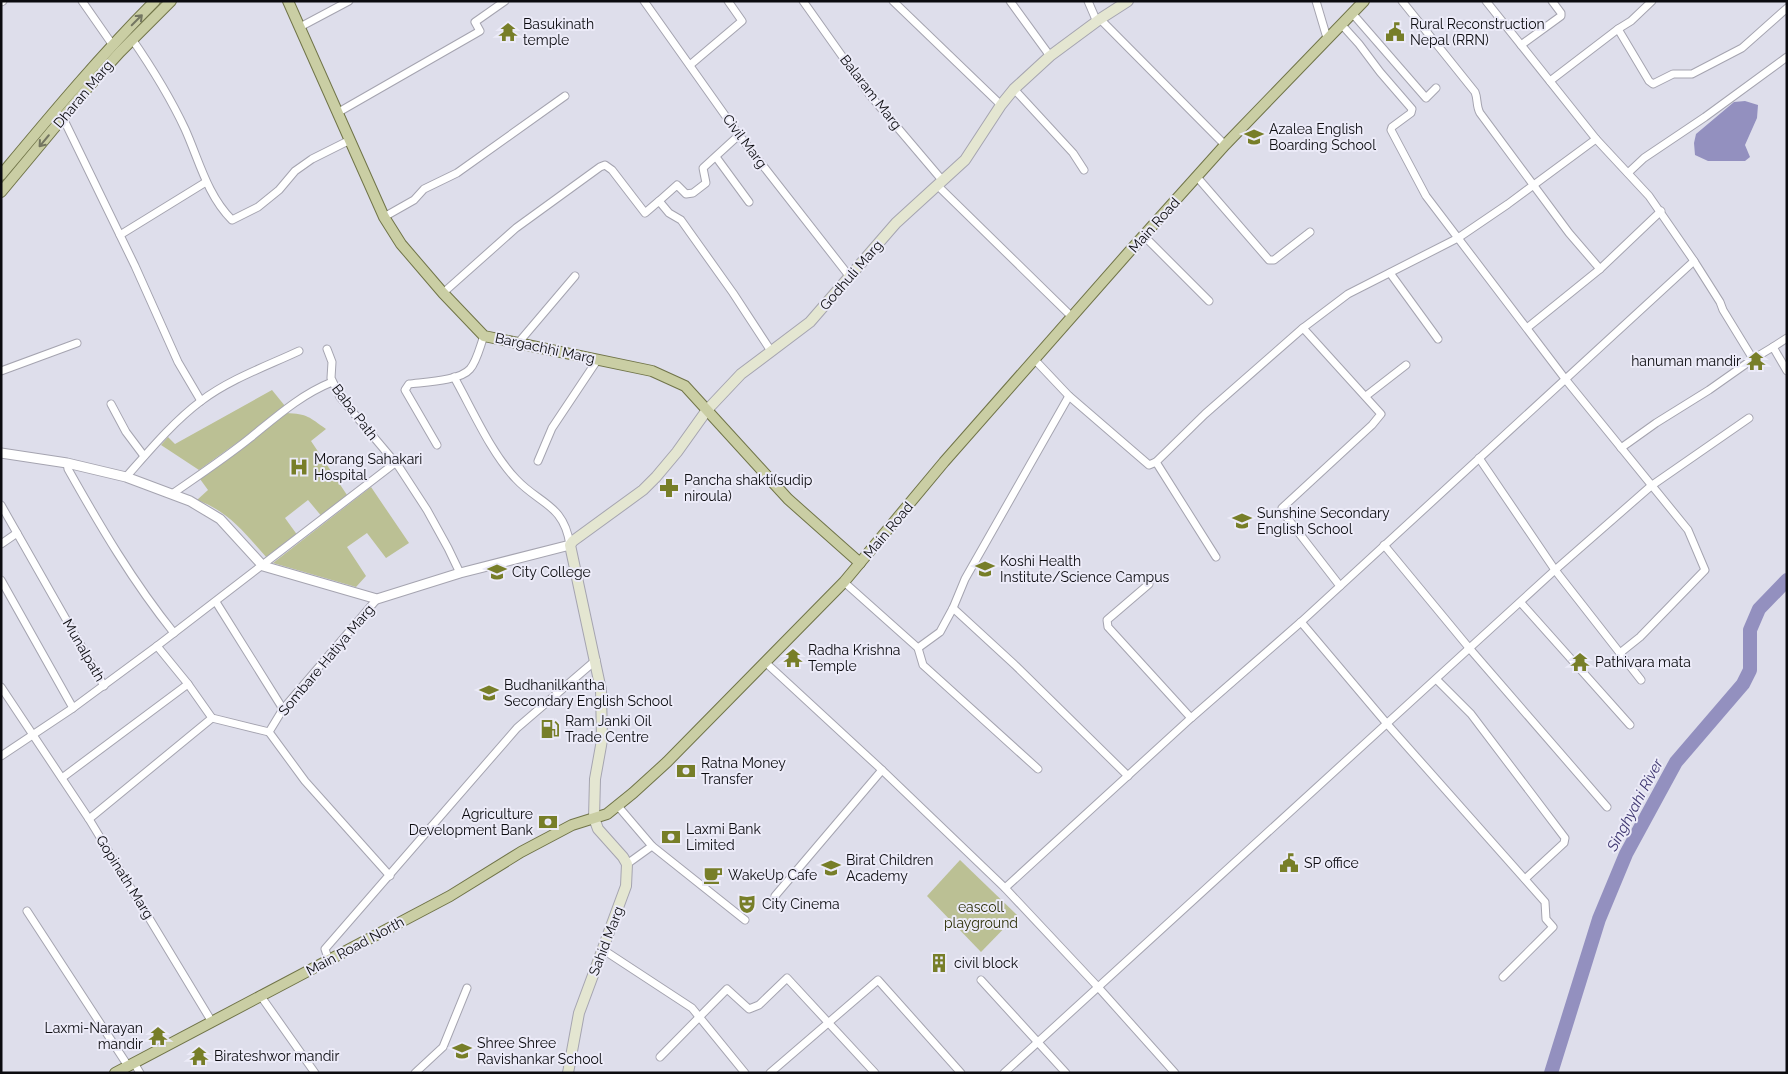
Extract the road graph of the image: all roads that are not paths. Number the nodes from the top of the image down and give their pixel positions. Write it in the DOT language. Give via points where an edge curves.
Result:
graph roads {
  1 [pos="82,1"];
  2 [pos="156,1"];
  3 [pos="171,1"];
  4 [pos="288,1"];
  5 [pos="348,1"];
  6 [pos="506,1"];
  7 [pos="644,1"];
  8 [pos="728,1"];
  9 [pos="803,1"];
  10 [pos="893,1"];
  11 [pos="1010,1"];
  12 [pos="1088,1"];
  13 [pos="1128,1"];
  14 [pos="1316,1"];
  15 [pos="1364,1"];
  16 [pos="1370,1"];
  17 [pos="1402,1"];
  18 [pos="1486,1"];
  19 [pos="1552,1"];
  20 [pos="1652,1"];
  21 [pos="1787,8"];
  22 [pos="1353,15"];
  23 [pos="1099,21"];
  24 [pos="1342,26"];
  25 [pos="300,28"];
  26 [pos="1618,29"];
  27 [pos="1327,38"];
  28 [pos="132,39"];
  29 [pos="112,44"];
  30 [pos="1521,45"];
  31 [pos="1050,56"];
  32 [pos="1787,57"];
  33 [pos="690,65"];
  34 [pos="1550,81"];
  35 [pos="1436,88"];
  36 [pos="1014,89"];
  37 [pos="565,96"];
  38 [pos="1001,105"];
  39 [pos="337,113"];
  40 [pos="63,118"];
  41 [pos="739,135"];
  42 [pos="1596,139"];
  43 [pos="350,140"];
  44 [pos="1225,145"];
  45 [pos="716,157"];
  46 [pos="1084,170"];
  47 [pos="1628,173"];
  48 [pos="1,176"];
  49 [pos="1198,179"];
  50 [pos="206,182"];
  51 [pos="939,183"];
  52 [pos="1535,185"];
  53 [pos="1,192"];
  54 [pos="659,201"];
  55 [pos="749,202"];
  56 [pos="1660,211"];
  57 [pos="384,217"];
  58 [pos="1310,232"];
  59 [pos="120,235"];
  60 [pos="1146,238"];
  61 [pos="1458,238"];
  62 [pos="1694,261"];
  63 [pos="1600,269"];
  64 [pos="1390,273"];
  65 [pos="575,276"];
  66 [pos="850,277"];
  67 [pos="443,293"];
  68 [pos="1209,301"];
  69 [pos="1072,317"];
  70 [pos="1303,328"];
  71 [pos="1527,328"];
  72 [pos="484,336"];
  73 [pos="1787,338"];
  74 [pos="1438,339"];
  75 [pos="519,342"];
  76 [pos="77,343"];
  77 [pos="1773,347"];
  78 [pos="327,349"];
  79 [pos="300,350"];
  80 [pos="771,351"];
  81 [pos="598,359"];
  82 [pos="1753,359"];
  83 [pos="1036,360"];
  84 [pos="1406,365"];
  85 [pos="1787,371"];
  86 [pos="1,372"];
  87 [pos="454,378"];
  88 [pos="1566,380"];
  89 [pos="332,382"];
  90 [pos="1069,396"];
  91 [pos="1366,396"];
  92 [pos="201,401"];
  93 [pos="111,404"];
  94 [pos="707,410"];
  95 [pos="1749,418"];
  96 [pos="437,445"];
  97 [pos="1621,448"];
  98 [pos="1,453"];
  99 [pos="144,456"];
  100 [pos="1479,458"];
  101 [pos="538,462"];
  102 [pos="1156,462"];
  103 [pos="67,463"];
  104 [pos="395,463"];
  105 [pos="126,477"];
  106 [pos="1651,486"];
  107 [pos="172,494"];
  108 [pos="1,505"];
  109 [pos="17,533"];
  110 [pos="1,544"];
  111 [pos="570,545"];
  112 [pos="1384,545"];
  113 [pos="1216,557"];
  114 [pos="860,563"];
  115 [pos="263,566"];
  116 [pos="1555,570"];
  117 [pos="460,573"];
  118 [pos="1,580"];
  119 [pos="844,582"];
  120 [pos="1149,584"];
  121 [pos="1340,586"];
  122 [pos="377,599"];
  123 [pos="216,602"];
  124 [pos="1521,603"];
  125 [pos="953,608"];
  126 [pos="1301,622"];
  127 [pos="174,633"];
  128 [pos="157,646"];
  129 [pos="918,648"];
  130 [pos="1470,649"];
  131 [pos="1620,653"];
  132 [pos="596,660"];
  133 [pos="765,662"];
  134 [pos="1437,680"];
  135 [pos="1641,680"];
  136 [pos="188,684"];
  137 [pos="104,686"];
  138 [pos="1,687"];
  139 [pos="73,708"];
  140 [pos="283,709"];
  141 [pos="212,718"];
  142 [pos="1191,718"];
  143 [pos="1388,725"];
  144 [pos="1630,726"];
  145 [pos="268,732"];
  146 [pos="34,735"];
  147 [pos="1,756"];
  148 [pos="1038,769"];
  149 [pos="882,770"];
  150 [pos="1128,776"];
  151 [pos="62,778"];
  152 [pos="618,805"];
  153 [pos="1607,807"];
  154 [pos="594,818"];
  155 [pos="89,819"];
  156 [pos="652,846"];
  157 [pos="627,864"];
  158 [pos="390,876"];
  159 [pos="1525,879"];
  160 [pos="1005,888"];
  161 [pos="775,896"];
  162 [pos="28,911"];
  163 [pos="745,920"];
  164 [pos="602,949"];
  165 [pos="328,961"];
  166 [pos="1503,977"];
  167 [pos="981,980"];
  168 [pos="1098,987"];
  169 [pos="466,988"];
  170 [pos="260,995"];
  171 [pos="700,1018"];
  172 [pos="212,1022"];
  173 [pos="828,1023"];
  174 [pos="1038,1043"];
  175 [pos="660,1057"];
  176 [pos="131,1064"];
  177 [pos="115,1073"];
  178 [pos="140,1073"];
  179 [pos="315,1073"];
  180 [pos="415,1073"];
  181 [pos="568,1073"];
  182 [pos="745,1073"];
  183 [pos="770,1073"];
  184 [pos="874,1073"];
  185 [pos="961,1073"];
  186 [pos="1004,1073"];
  187 [pos="1066,1073"];
  188 [pos="1175,1073"];
  1 -- 29 [label="street"];
  29 -- 2 [label="main road, Dharan Marg, one-way"];
  3 -- 28 [label="main road, Dharan Marg"];
  4 -- 25 [label="main road, Bargachhi Marg"];
  5 -- 25 [label="street"];
  6 -- 39 [label="street" via="476,22 480,31"];
  7 -- 33 [label="street, Civil Marg"];
  8 -- 33 [label="street" via="742,21"];
  9 -- 51 [label="street, Balaram Marg" via="869,94"];
  10 -- 38 [label="street"];
  11 -- 31 [label="street"];
  12 -- 23 [label="street"];
  13 -- 23 [label="main road, Godhuli Marg"];
  14 -- 27 [label="street"];
  15 -- 22 [label="main road, Main Road"];
  16 -- 22 [label="main road, Main Road"];
  17 -- 52 [label="street" via="1475,92 1480,113"];
  18 -- 30 [label="street"];
  19 -- 30 [label="street" via="1561,16"];
  20 -- 26 [label="street"];
  21 -- 26 [label="street" via="1742,48 1692,74 1673,74 1654,84"];
  22 -- 24 [label="main road, Main Road"];
  22 -- 35 [label="street" via="1426,98"];
  23 -- 31 [label="main road, Godhuli Marg"];
  23 -- 44 [label="street"];
  24 -- 27 [label="main road, Main Road"];
  24 -- 49 [label="main road, Main Road"];
  24 -- 61 [label="street" via="1412,110 1392,126 1392,132 1426,196"];
  25 -- 39 [label="main road, Bargachhi Marg"];
  26 -- 34 [label="street"];
  27 -- 44 [label="main road, Main Road"];
  28 -- 40 [label="main road, Dharan Marg"];
  28 -- 50 [label="street" via="170,98"];
  29 -- 48 [label="main road, Dharan Marg"];
  30 -- 34 [label="street"];
  31 -- 36 [label="main road, Godhuli Marg"];
  32 -- 47 [label="street" via="1644,158"];
  33 -- 41 [label="street, Civil Marg"];
  34 -- 42 [label="street"];
  36 -- 38 [label="main road, Godhuli Marg"];
  36 -- 46 [label="street"];
  37 -- 57 [label="street" via="456,172 424,189 414,200"];
  38 -- 51 [label="main road, Godhuli Marg" via="965,160"];
  39 -- 43 [label="main road, Bargachhi Marg"];
  40 -- 53 [label="main road, Dharan Marg, one-way"];
  40 -- 59 [label="street"];
  41 -- 45 [label="street"];
  41 -- 66 [label="street, Civil Marg"];
  42 -- 47 [label="street"];
  42 -- 52 [label="street"];
  43 -- 50 [label="street" via="312,159 258,207 232,220"];
  43 -- 57 [label="main road, Bargachhi Marg"];
  44 -- 49 [label="main road, Main Road"];
  45 -- 54 [label="street" via="703,168 706,183 686,194 677,185"];
  45 -- 55 [label="street"];
  47 -- 56 [label="street"];
  49 -- 58 [label="street" via="1269,260 1274,260"];
  49 -- 60 [label="main road, Main Road"];
  50 -- 59 [label="street"];
  51 -- 66 [label="main road, Godhuli Marg" via="896,223"];
  51 -- 69 [label="street, Balaram Marg"];
  52 -- 61 [label="street"];
  52 -- 63 [label="street"];
  54 -- 67 [label="street" via="645,213 612,170 600,167 516,228"];
  54 -- 80 [label="street" via="669,213 681,220"];
  56 -- 62 [label="street"];
  56 -- 63 [label="street"];
  57 -- 67 [label="main road, Bargachhi Marg" via="401,244"];
  59 -- 92 [label="street" via="178,362"];
  60 -- 68 [label="street"];
  60 -- 69 [label="main road, Main Road"];
  60 -- 83 [label="main road, Main Road"];
  61 -- 64 [label="street"];
  61 -- 71 [label="street"];
  62 -- 82 [label="street"];
  62 -- 88 [label="street"];
  63 -- 71 [label="street"];
  64 -- 70 [label="street" via="1348,294"];
  64 -- 74 [label="street"];
  65 -- 75 [label="street"];
  66 -- 80 [label="main road, Godhuli Marg" via="810,322"];
  67 -- 72 [label="main road, Bargachhi Marg"];
  69 -- 83 [label="main road, Main Road"];
  70 -- 91 [label="street"];
  70 -- 102 [label="street"];
  71 -- 88 [label="street"];
  72 -- 75 [label="main road, Bargachhi Marg"];
  72 -- 87 [label="street" via="471,368"];
  73 -- 77 [label="street"];
  75 -- 81 [label="main road, Bargachhi Marg"];
  76 -- 86 [label="street"];
  77 -- 82 [label="street"];
  77 -- 85 [label="street"];
  78 -- 89 [label="street, Baba Path" via="332,362"];
  79 -- 92 [label="street"];
  80 -- 94 [label="main road, Godhuli Marg" via="741,374"];
  81 -- 94 [label="main road, Bargachhi Marg" via="652,371 684,386"];
  81 -- 101 [label="street" via="552,428"];
  82 -- 97 [label="street"];
  83 -- 90 [label="street"];
  83 -- 114 [label="main road, Main Road" via="944,462"];
  84 -- 91 [label="street"];
  87 -- 96 [label="street" via="409,384 405,390"];
  87 -- 111 [label="street" via="495,450 516,480 551,506 566,527"];
  88 -- 97 [label="street"];
  88 -- 100 [label="street"];
  89 -- 104 [label="street, Baba Path" via="353,414"];
  89 -- 107 [label="street" via="281,411 249,439"];
  90 -- 102 [label="street" via="1149,465"];
  90 -- 125 [label="street" via="965,579"];
  91 -- 121 [label="street" via="1381,414 1282,508"];
  92 -- 99 [label="street"];
  93 -- 99 [label="street"];
  94 -- 111 [label="main road, Godhuli Marg" via="656,477"];
  94 -- 114 [label="main road, Bargachhi Marg" via="788,499"];
  95 -- 106 [label="street"];
  97 -- 106 [label="street"];
  98 -- 103 [label="street"];
  99 -- 105 [label="street"];
  100 -- 112 [label="street"];
  100 -- 116 [label="street"];
  102 -- 113 [label="street"];
  103 -- 105 [label="street"];
  103 -- 127 [label="street" via="106,536"];
  104 -- 115 [label="street, Munalpath"];
  104 -- 117 [label="street, Baba Path" via="427,510"];
  105 -- 107 [label="street"];
  106 -- 116 [label="street"];
  106 -- 131 [label="street" via="1688,530 1705,570 1640,637"];
  107 -- 115 [label="street" via="220,519"];
  108 -- 109 [label="street, Munalpath"];
  109 -- 110 [label="street"];
  109 -- 137 [label="street, Munalpath"];
  111 -- 117 [label="street, Sombare Hatiya Marg"];
  111 -- 132 [label="main road"];
  112 -- 121 [label="street"];
  112 -- 130 [label="street"];
  114 -- 119 [label="main road, Main Road"];
  115 -- 122 [label="street"];
  115 -- 123 [label="street, Munalpath"];
  116 -- 124 [label="street"];
  116 -- 131 [label="street"];
  117 -- 122 [label="street, Sombare Hatiya Marg"];
  118 -- 139 [label="street"];
  119 -- 129 [label="street"];
  119 -- 133 [label="main road, Main Road"];
  120 -- 142 [label="street" via="1107,620 1108,627"];
  121 -- 126 [label="street"];
  122 -- 140 [label="street, Sombare Hatiya Marg"];
  123 -- 127 [label="street, Munalpath"];
  123 -- 140 [label="street"];
  124 -- 130 [label="street"];
  124 -- 144 [label="street"];
  125 -- 129 [label="street" via="940,632"];
  125 -- 150 [label="street"];
  126 -- 142 [label="street"];
  126 -- 143 [label="street"];
  127 -- 128 [label="street, Munalpath"];
  128 -- 136 [label="street"];
  128 -- 137 [label="street, Munalpath"];
  129 -- 148 [label="street" via="923,665"];
  130 -- 134 [label="street"];
  130 -- 153 [label="street"];
  131 -- 135 [label="street"];
  132 -- 154 [label="main road" via="601,690 602,740 595,779"];
  132 -- 158 [label="street" via="517,728"];
  133 -- 149 [label="street"];
  133 -- 152 [label="main road, Main Road North" via="667,762"];
  134 -- 143 [label="street"];
  134 -- 159 [label="street" via="1471,714 1565,838 1564,844"];
  136 -- 141 [label="street"];
  136 -- 151 [label="street"];
  137 -- 139 [label="street"];
  138 -- 146 [label="street, Gopinath Marg"];
  139 -- 146 [label="street"];
  140 -- 145 [label="street, Sombare Hatiya Marg"];
  141 -- 145 [label="street"];
  141 -- 155 [label="street"];
  142 -- 150 [label="street"];
  143 -- 159 [label="street"];
  143 -- 168 [label="street"];
  145 -- 158 [label="street" via="305,781"];
  146 -- 147 [label="street"];
  146 -- 151 [label="street, Gopinath Marg"];
  149 -- 160 [label="street"];
  149 -- 161 [label="street"];
  150 -- 160 [label="street"];
  151 -- 155 [label="street, Gopinath Marg"];
  152 -- 154 [label="main road, Main Road North" via="607,814"];
  152 -- 156 [label="street"];
  154 -- 157 [label="main road" via="598,829"];
  154 -- 165 [label="main road, Main Road North" via="572,824 450,896"];
  155 -- 172 [label="street, Gopinath Marg"];
  156 -- 157 [label="street"];
  156 -- 163 [label="street"];
  157 -- 164 [label="main road, Sahid Marg" via="626,886"];
  158 -- 165 [label="street" via="325,949"];
  159 -- 166 [label="street" via="1545,902 1546,918 1553,927"];
  160 -- 168 [label="street"];
  162 -- 176 [label="street"];
  164 -- 171 [label="street" via="684,1002"];
  164 -- 181 [label="main road, Sahid Marg" via="579,1013"];
  165 -- 170 [label="main road, Main Road North"];
  167 -- 174 [label="street"];
  168 -- 174 [label="street"];
  168 -- 188 [label="street"];
  169 -- 180 [label="street" via="443,1047"];
  170 -- 172 [label="main road, Main Road North"];
  170 -- 179 [label="street"];
  171 -- 173 [label="street" via="727,989 749,1009 759,1005 787,978"];
  171 -- 175 [label="street"];
  171 -- 182 [label="street"];
  172 -- 176 [label="main road, Main Road North"];
  173 -- 183 [label="street"];
  173 -- 184 [label="street"];
  173 -- 185 [label="street" via="878,980"];
  174 -- 186 [label="street"];
  174 -- 187 [label="street"];
  176 -- 177 [label="main road, Main Road North"];
  176 -- 178 [label="street"];
}
